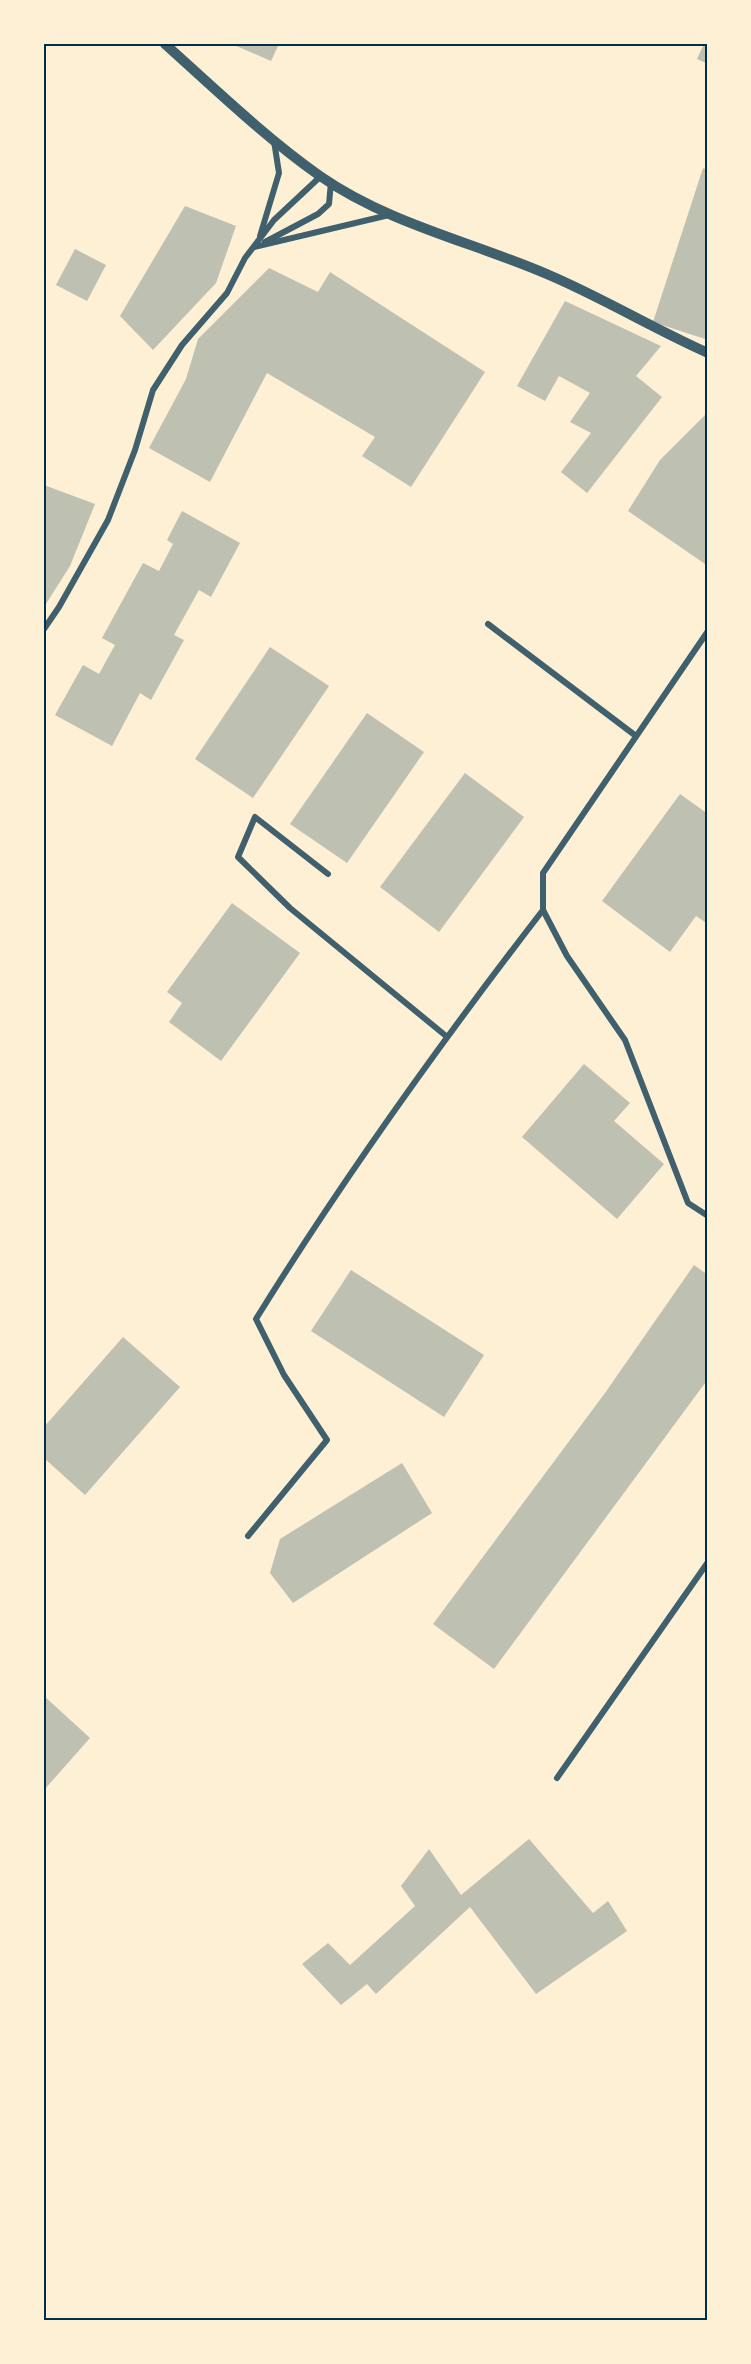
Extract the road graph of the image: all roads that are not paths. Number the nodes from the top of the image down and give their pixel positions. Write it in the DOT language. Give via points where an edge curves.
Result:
graph roads {
  1 [pos="165,44"];
  2 [pos="274,138"];
  3 [pos="326,179"];
  4 [pos="389,215"];
  5 [pos="259,240"];
  6 [pos="253,248"];
  7 [pos="708,353"];
  8 [pos="488,624"];
  9 [pos="44,629"];
  10 [pos="708,631"];
  11 [pos="636,736"];
  12 [pos="328,873"];
  13 [pos="543,910"];
  14 [pos="446,1036"];
  15 [pos="708,1216"];
  16 [pos="248,1536"];
  17 [pos="708,1562"];
  18 [pos="557,1778"];
  1 -- 2 [label="street"];
  2 -- 3 [label="street"];
  2 -- 5 [label="street" via="279,173"];
  3 -- 4 [label="street"];
  3 -- 5 [label="street" via="274,220"];
  3 -- 6 [label="street" via="328,204 318,214"];
  4 -- 6 [label="street"];
  4 -- 7 [label="street" via="551,276"];
  5 -- 6 [label="street"];
  6 -- 9 [label="street" via="227,293 182,345 153,390 108,520"];
  8 -- 11 [label="street"];
  10 -- 11 [label="street"];
  11 -- 13 [label="street" via="543,873"];
  12 -- 14 [label="street" via="255,816 238,857 290,908"];
  13 -- 14 [label="street"];
  13 -- 15 [label="street" via="567,956 625,1040 688,1203"];
  14 -- 16 [label="street" via="296,1254 256,1319 284,1375 327,1440"];
  17 -- 18 [label="street"];
}
